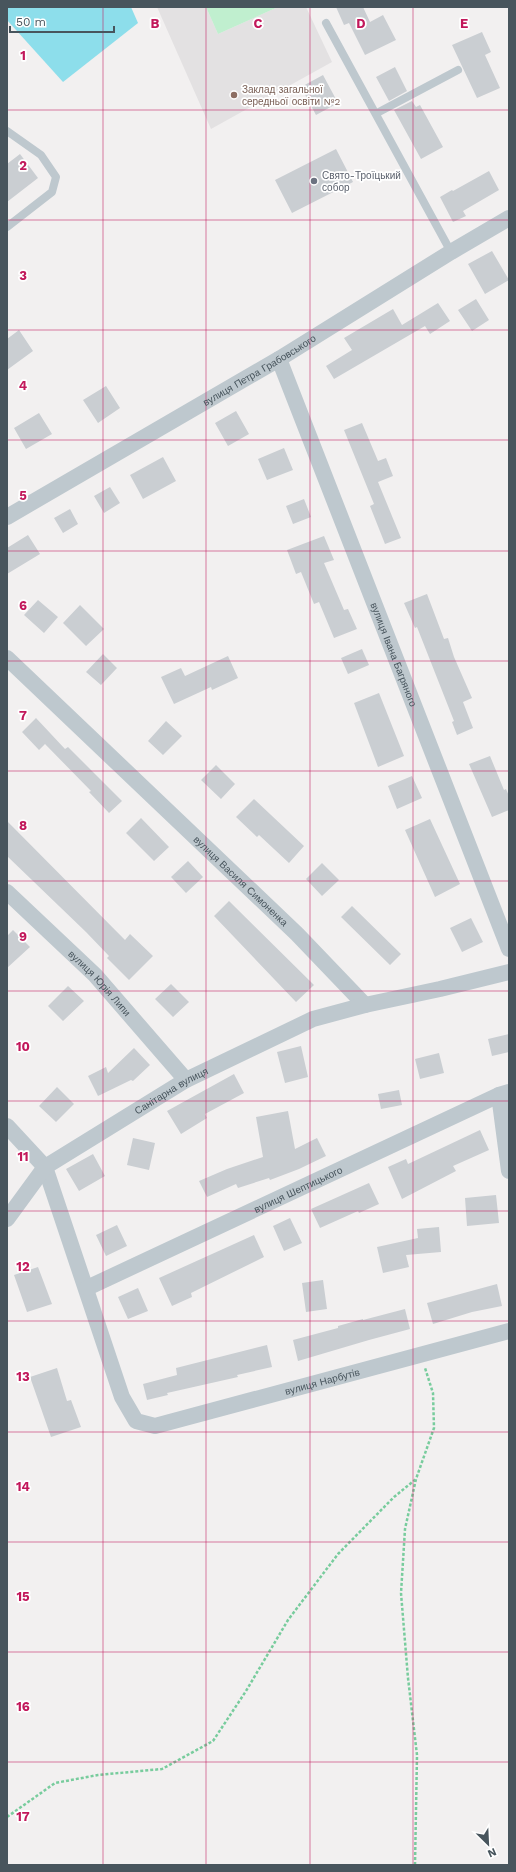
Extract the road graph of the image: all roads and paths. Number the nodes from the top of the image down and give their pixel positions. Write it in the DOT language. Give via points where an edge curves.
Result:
graph roads {
  1 [pos="326,23"];
  2 [pos="458,70"];
  3 [pos="377,114"];
  4 [pos="7,131"];
  5 [pos="509,218"];
  6 [pos="7,227"];
  7 [pos="451,252"];
  8 [pos="279,359"];
  9 [pos="7,517"];
  10 [pos="7,658"];
  11 [pos="7,892"];
  12 [pos="509,949"];
  13 [pos="509,972"];
  14 [pos="365,1005"];
  15 [pos="186,1080"];
  16 [pos="504,1094"];
  17 [pos="7,1126"];
  18 [pos="45,1167"];
  19 [pos="509,1171"];
  20 [pos="7,1220"];
  21 [pos="87,1288"];
  22 [pos="509,1331"];
  23 [pos="422,1356"];
  24 [pos="416,1479"];
  25 [pos="7,1817"];
  26 [pos="415,1865"];
  1 -- 3 [label="lane"];
  2 -- 3 [label="lane"];
  3 -- 7 [label="lane"];
  4 -- 6 [label="lane" via="41,155 56,177 52,192"];
  5 -- 7 [label="street, вулиця Петра Грабовського"];
  7 -- 8 [label="street, вулиця Петра Грабовського"];
  8 -- 9 [label="street, вулиця Петра Грабовського"];
  8 -- 12 [label="street, вулиця Івана Багряного"];
  10 -- 14 [label="street, вулиця Василя Симоненка" via="297,934"];
  11 -- 15 [label="street, вулиця Юрія Липи" via="95,974"];
  13 -- 14 [label="street"];
  14 -- 15 [label="street, Санітарна вулиця" via="313,1019"];
  15 -- 18 [label="street, Санітарна вулиця"];
  16 -- 19 [label="street"];
  16 -- 21 [label="street, вулиця Шептицького"];
  17 -- 18 [label="street"];
  18 -- 20 [label="street, Санітарна вулиця"];
  18 -- 21 [label="street"];
  21 -- 23 [label="street, вулиця Нарбутів" via="122,1396 136,1421 155,1426"];
  22 -- 23 [label="street, вулиця Нарбутів"];
  23 -- 24 [label="path" via="433,1393 434,1428"];
  24 -- 25 [label="path" via="394,1497 338,1554 288,1620 213,1741 162,1769 98,1775 55,1783"];
  24 -- 26 [label="path" via="405,1529 401,1593 417,1755"];
}
